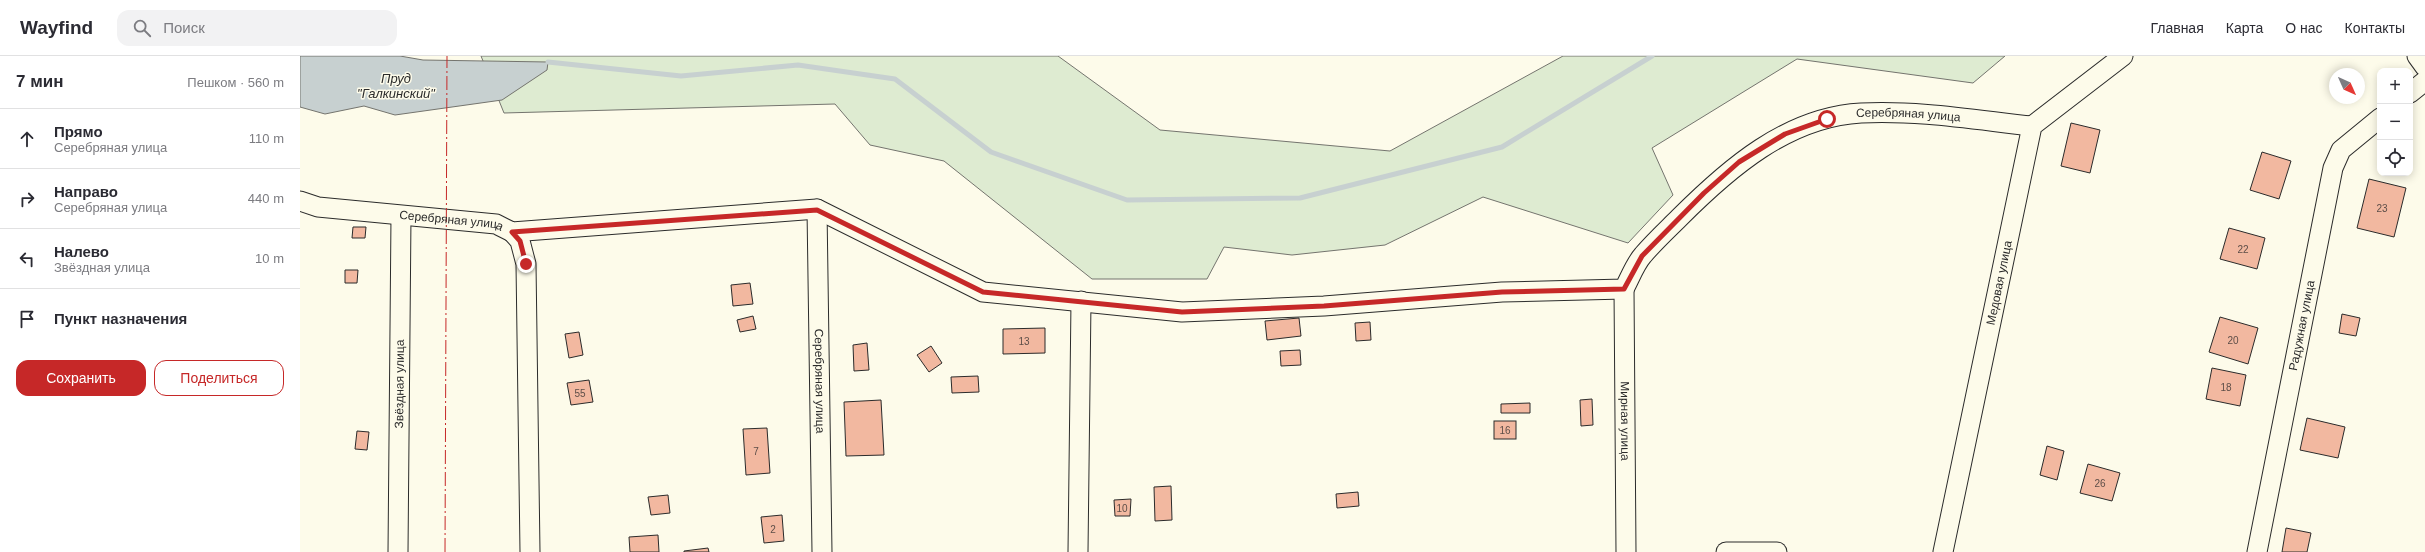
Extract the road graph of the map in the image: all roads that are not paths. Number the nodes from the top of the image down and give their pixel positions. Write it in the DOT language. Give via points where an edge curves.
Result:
graph roads {
  1 [pos="2123,56"];
  2 [pos="2417,56"];
  3 [pos="2425,67"];
  4 [pos="2425,81"];
  5 [pos="2413,91"];
  6 [pos="2377,120"];
  7 [pos="2032,126"];
  8 [pos="300,201"];
  9 [pos="817,210"];
  10 [pos="401,216"];
  11 [pos="512,232"];
  12 [pos="1624,289"];
  13 [pos="1081,301"];
  14 [pos="398,552"];
  15 [pos="530,552"];
  16 [pos="822,552"];
  17 [pos="1078,552"];
  18 [pos="1626,552"];
  19 [pos="1726,552"];
  20 [pos="1777,552"];
  21 [pos="1943,552"];
  22 [pos="2256,552"];
  1 -- 7 [label="street"];
  2 -- 3 [label="street"];
  4 -- 5 [label="street"];
  6 -- 22 [label="street, Радужная улица" via="2341,150 2333,168"];
  7 -- 12 [label="street, Серебряная улица" via="1932,115 1860,113 1827,119 1785,134 1739,162 1704,193 1642,256"];
  7 -- 21 [label="street, Медовая улица"];
  8 -- 10 [label="street, Серебряная улица" via="318,207"];
  9 -- 11 [label="street, Серебряная улица"];
  9 -- 13 [label="street" via="983,292"];
  9 -- 16 [label="street, Серебряная улица"];
  10 -- 11 [label="street, Серебряная улица" via="496,224"];
  10 -- 14 [label="street, Звёздная улица"];
  11 -- 15 [label="street" via="520,241 526,264"];
  12 -- 13 [label="street" via="1502,292 1324,306 1182,312"];
  12 -- 18 [label="street, Мирная улица"];
  13 -- 17 [label="street"];
  19 -- 20 [label="street"];
}
